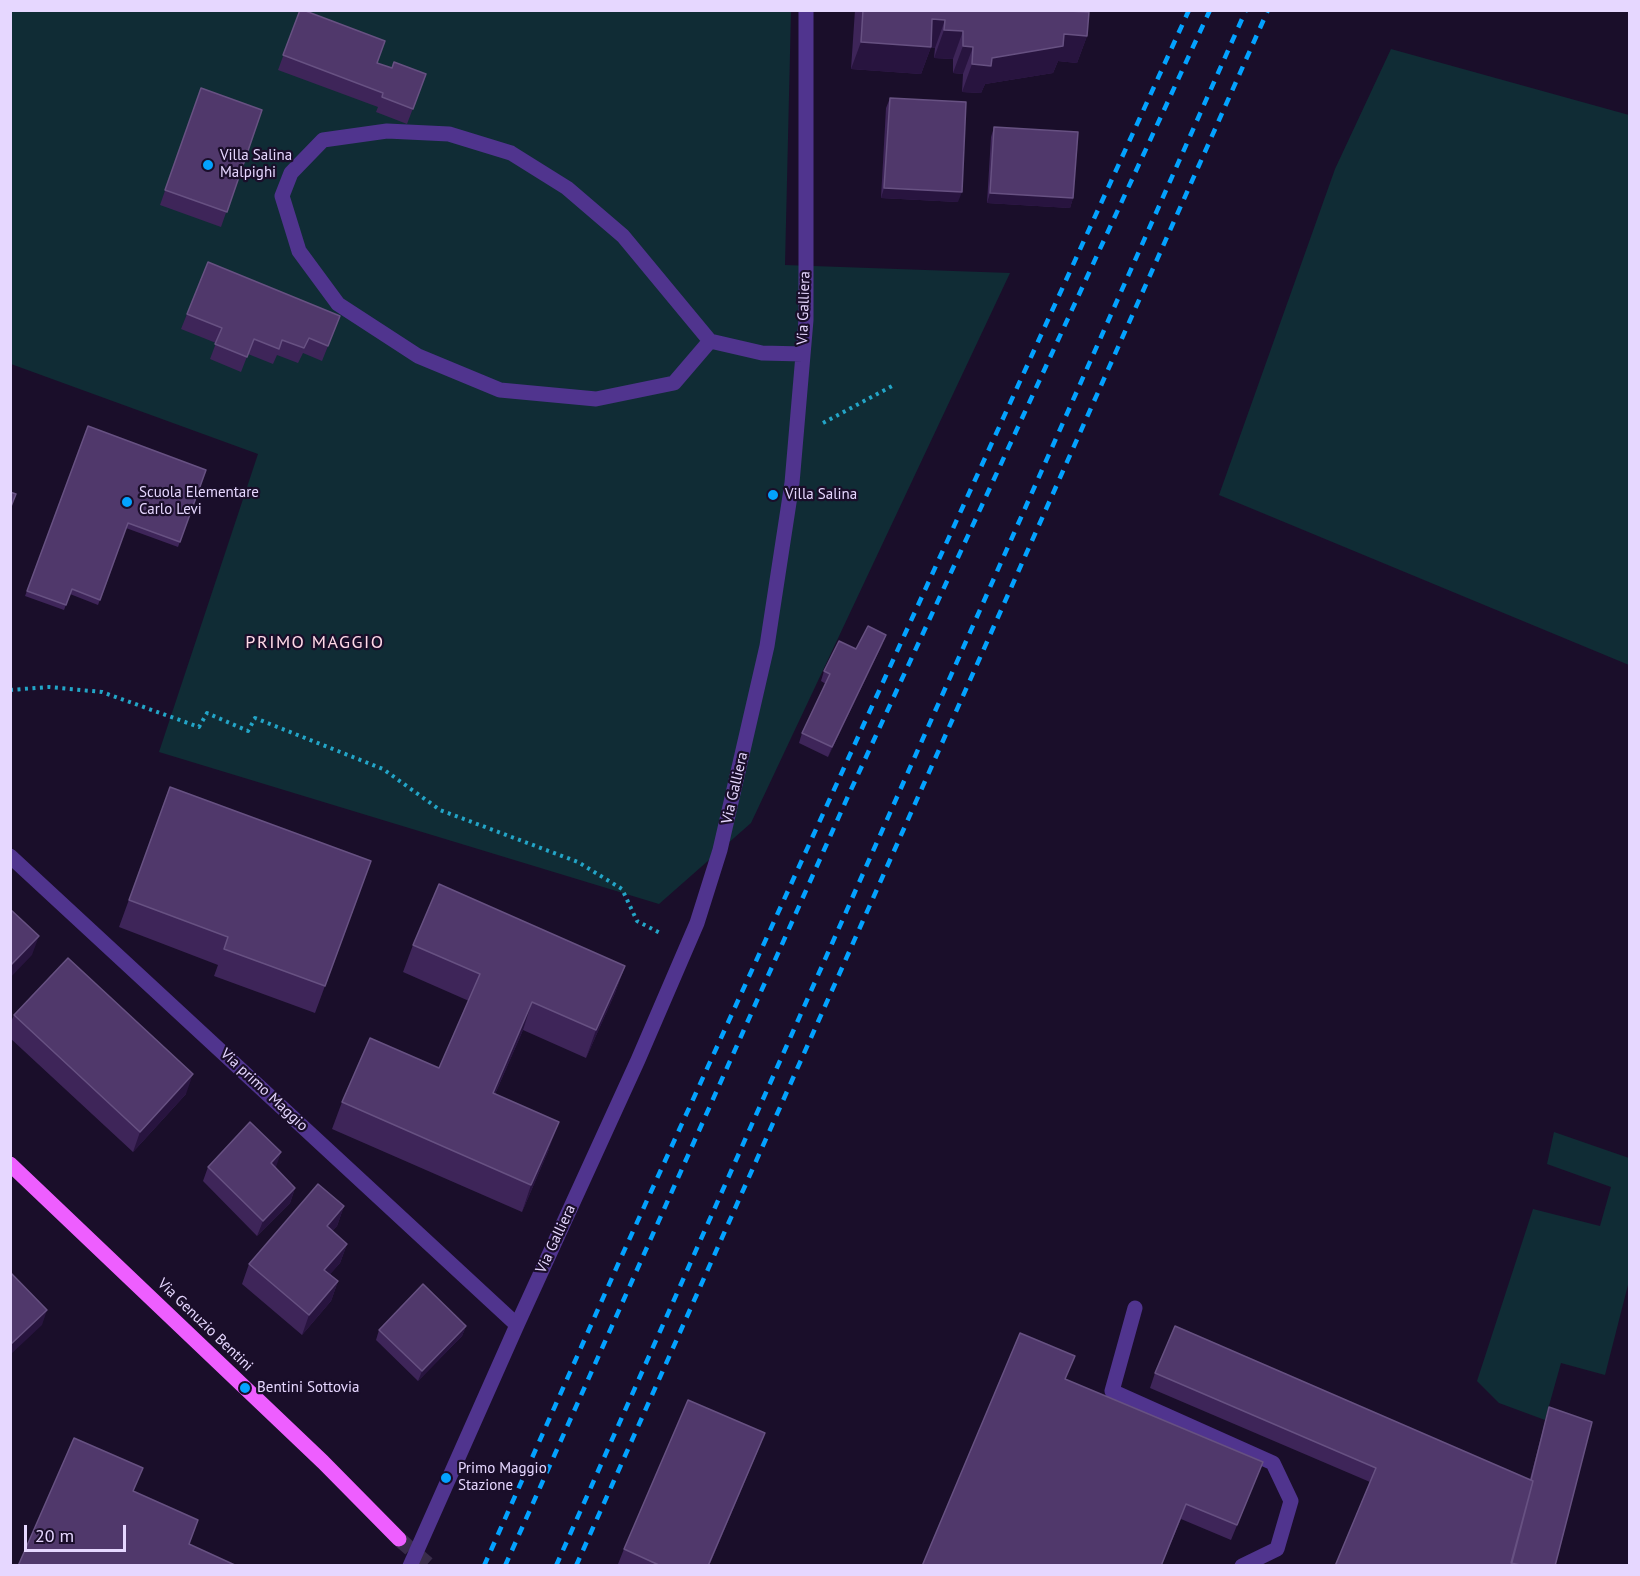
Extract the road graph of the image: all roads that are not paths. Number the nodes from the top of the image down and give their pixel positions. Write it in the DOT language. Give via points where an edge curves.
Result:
graph roads {
  1 [pos="806,10"];
  2 [pos="710,341"];
  3 [pos="803,354"];
  4 [pos="10,856"];
  5 [pos="10,1164"];
  6 [pos="1135,1308"];
  7 [pos="517,1325"];
  8 [pos="399,1539"];
  9 [pos="411,1566"];
  10 [pos="1242,1566"];
  1 -- 3 [label="street, Via Galliera"];
  2 -- 2 [label="street" via="675,383 596,399 501,390 418,356 338,304 299,251 282,196 291,173 323,140 387,131 448,134 510,153 567,188 623,236"];
  2 -- 3 [label="street" via="762,353"];
  3 -- 7 [label="street, Via Galliera" via="792,483 766,646 720,850 697,923"];
  4 -- 7 [label="street, Via primo Maggio"];
  5 -- 8 [label="main road, Via Genuzio Bentini"];
  6 -- 10 [label="street" via="1112,1391 1273,1463 1291,1501 1277,1549"];
  7 -- 9 [label="street, Via Galliera"];
}
